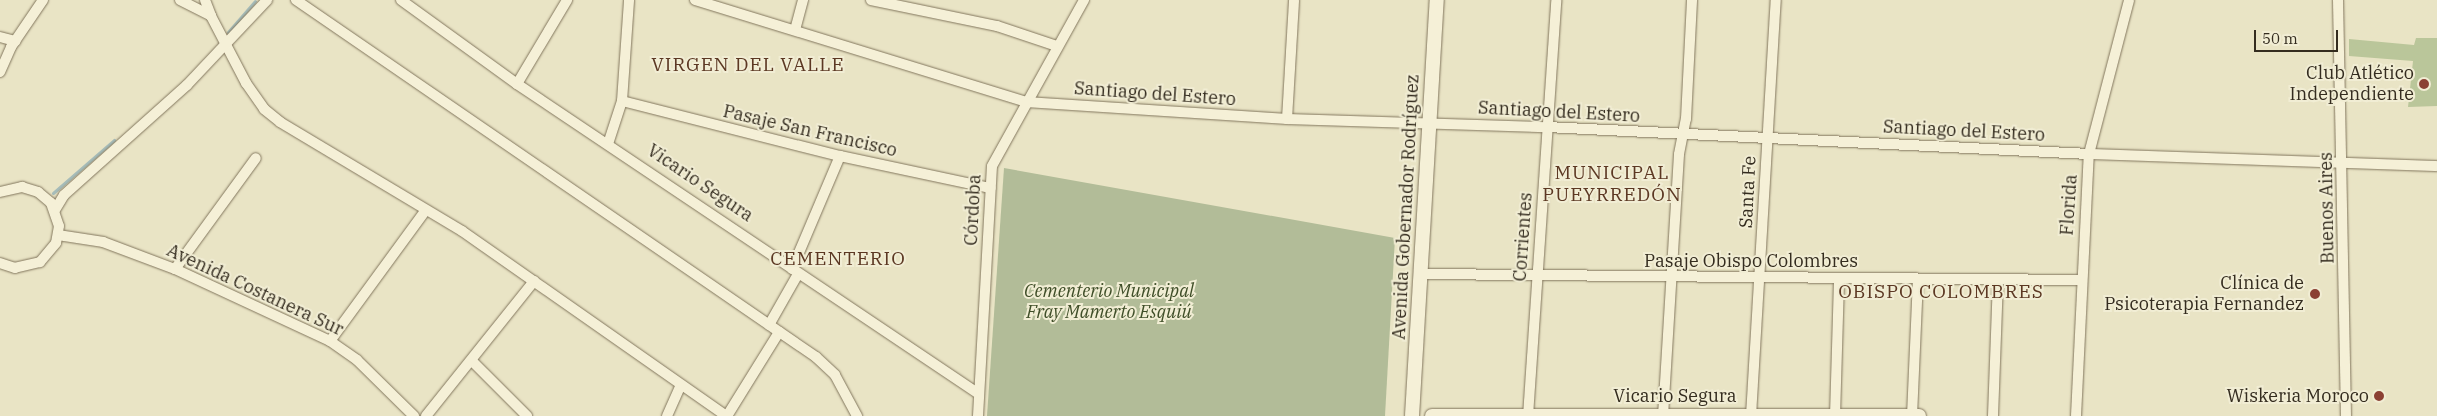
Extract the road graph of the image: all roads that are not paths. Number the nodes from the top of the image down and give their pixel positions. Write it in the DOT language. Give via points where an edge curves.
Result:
graph roads {
  1 [pos="43,0"];
  2 [pos="180,0"];
  3 [pos="205,0"];
  4 [pos="267,0"];
  5 [pos="296,0"];
  6 [pos="401,0"];
  7 [pos="567,0"];
  8 [pos="629,0"];
  9 [pos="695,0"];
  10 [pos="803,0"];
  11 [pos="871,0"];
  12 [pos="1084,0"];
  13 [pos="1294,0"];
  14 [pos="1437,0"];
  15 [pos="1556,0"];
  16 [pos="1692,0"];
  17 [pos="1776,0"];
  18 [pos="2128,0"];
  19 [pos="2338,0"];
  20 [pos="211,16"];
  21 [pos="795,30"];
  22 [pos="0,37"];
  23 [pos="15,41"];
  24 [pos="1057,46"];
  25 [pos="225,47"];
  26 [pos="0,72"];
  27 [pos="516,84"];
  28 [pos="622,101"];
  29 [pos="1026,102"];
  30 [pos="1287,119"];
  31 [pos="1430,122"];
  32 [pos="1547,126"];
  33 [pos="1682,134"];
  34 [pos="1767,137"];
  35 [pos="608,144"];
  36 [pos="2089,154"];
  37 [pos="840,156"];
  38 [pos="256,158"];
  39 [pos="2342,165"];
  40 [pos="2437,166"];
  41 [pos="991,188"];
  42 [pos="0,192"];
  43 [pos="55,210"];
  44 [pos="426,210"];
  45 [pos="58,235"];
  46 [pos="2,266"];
  47 [pos="175,269"];
  48 [pos="795,271"];
  49 [pos="1421,274"];
  50 [pos="1537,275"];
  51 [pos="1672,278"];
  52 [pos="1760,278"];
  53 [pos="1839,278"];
  54 [pos="1918,279"];
  55 [pos="1998,279"];
  56 [pos="534,280"];
  57 [pos="2081,280"];
  58 [pos="769,325"];
  59 [pos="779,332"];
  60 [pos="330,342"];
  61 [pos="472,361"];
  62 [pos="680,387"];
  63 [pos="979,394"];
  64 [pos="1528,415"];
  65 [pos="1664,415"];
  66 [pos="414,416"];
  67 [pos="426,416"];
  68 [pos="527,416"];
  69 [pos="667,416"];
  70 [pos="727,416"];
  71 [pos="858,416"];
  72 [pos="978,416"];
  73 [pos="1412,416"];
  74 [pos="1432,416"];
  75 [pos="1751,416"];
  76 [pos="1835,416"];
  77 [pos="1912,416"];
  78 [pos="1919,416"];
  79 [pos="1993,416"];
  80 [pos="2076,416"];
  81 [pos="2346,416"];
  1 -- 23 [label="street"];
  2 -- 20 [label="street"];
  3 -- 20 [label="street"];
  4 -- 25 [label="street"];
  5 -- 58 [label="street"];
  6 -- 27 [label="street, Vicario Segura"];
  7 -- 27 [label="street"];
  8 -- 28 [label="street"];
  9 -- 21 [label="street, Santiago del Estero"];
  10 -- 21 [label="street"];
  11 -- 24 [label="street" via="997,26"];
  12 -- 24 [label="street, Córdoba"];
  13 -- 30 [label="street"];
  14 -- 31 [label="street, Avenida Gobernador Rodríguez"];
  15 -- 32 [label="street, Corrientes"];
  16 -- 33 [label="street"];
  17 -- 34 [label="street, Santa Fe"];
  18 -- 36 [label="street, Florida"];
  19 -- 39 [label="street, Buenos Aires"];
  20 -- 25 [label="street"];
  21 -- 29 [label="street, Santiago del Estero"];
  22 -- 23 [label="street"];
  23 -- 26 [label="street"];
  24 -- 29 [label="street, Córdoba"];
  25 -- 43 [label="street" via="64,195"];
  25 -- 44 [label="street" via="264,109"];
  27 -- 35 [label="street, Vicario Segura"];
  28 -- 35 [label="street"];
  28 -- 37 [label="street, Pasaje San Francisco"];
  29 -- 30 [label="street, Santiago del Estero"];
  29 -- 41 [label="street, Córdoba" via="992,166"];
  30 -- 31 [label="street, Santiago del Estero"];
  31 -- 32 [label="street, Santiago del Estero"];
  31 -- 49 [label="street, Avenida Gobernador Rodríguez"];
  32 -- 33 [label="street, Santiago del Estero"];
  32 -- 50 [label="street, Corrientes"];
  33 -- 34 [label="street, Santiago del Estero"];
  33 -- 51 [label="street"];
  34 -- 36 [label="street, Santiago del Estero"];
  34 -- 52 [label="street, Santa Fe"];
  35 -- 48 [label="street, Vicario Segura"];
  36 -- 39 [label="street, Santiago del Estero"];
  36 -- 57 [label="street, Florida"];
  37 -- 41 [label="street, Pasaje San Francisco"];
  37 -- 48 [label="street"];
  38 -- 47 [label="street"];
  39 -- 40 [label="street, Santiago del Estero"];
  39 -- 81 [label="street, Buenos Aires"];
  41 -- 63 [label="street, Córdoba"];
  42 -- 43 [label="street" via="14,187 30,188 45,196"];
  43 -- 45 [label="street"];
  44 -- 56 [label="street"];
  44 -- 60 [label="street"];
  45 -- 46 [label="street" via="52,250 40,262 24,267"];
  45 -- 47 [label="street, Avenida Costanera Sur" via="103,242"];
  47 -- 60 [label="street, Avenida Costanera Sur"];
  48 -- 58 [label="street"];
  48 -- 63 [label="street, Vicario Segura"];
  49 -- 50 [label="street, Pasaje Obispo Colombres"];
  49 -- 73 [label="street, Avenida Gobernador Rodríguez"];
  50 -- 51 [label="street, Pasaje Obispo Colombres"];
  50 -- 64 [label="street, Corrientes"];
  51 -- 52 [label="street, Pasaje Obispo Colombres"];
  51 -- 65 [label="street"];
  52 -- 53 [label="street, Pasaje Obispo Colombres"];
  52 -- 75 [label="street, Santa Fe"];
  53 -- 54 [label="street, Pasaje Obispo Colombres"];
  53 -- 76 [label="street"];
  54 -- 55 [label="street, Pasaje Obispo Colombres"];
  54 -- 77 [label="street"];
  55 -- 57 [label="street, Pasaje Obispo Colombres"];
  55 -- 79 [label="street"];
  56 -- 61 [label="street"];
  56 -- 62 [label="street"];
  57 -- 80 [label="street, Florida"];
  58 -- 59 [label="street"];
  59 -- 70 [label="street"];
  59 -- 71 [label="street" via="816,357 835,375"];
  60 -- 66 [label="street, Avenida Costanera Sur" via="357,360"];
  61 -- 67 [label="street"];
  61 -- 68 [label="street"];
  62 -- 69 [label="street"];
  62 -- 70 [label="street"];
  63 -- 72 [label="street, Córdoba"];
  64 -- 65 [label="street, Vicario Segura"];
  64 -- 74 [label="street, Vicario Segura"];
  65 -- 75 [label="street, Vicario Segura"];
  75 -- 76 [label="street, Vicario Segura"];
  76 -- 77 [label="street, Vicario Segura"];
  77 -- 78 [label="street, Vicario Segura"];
}
